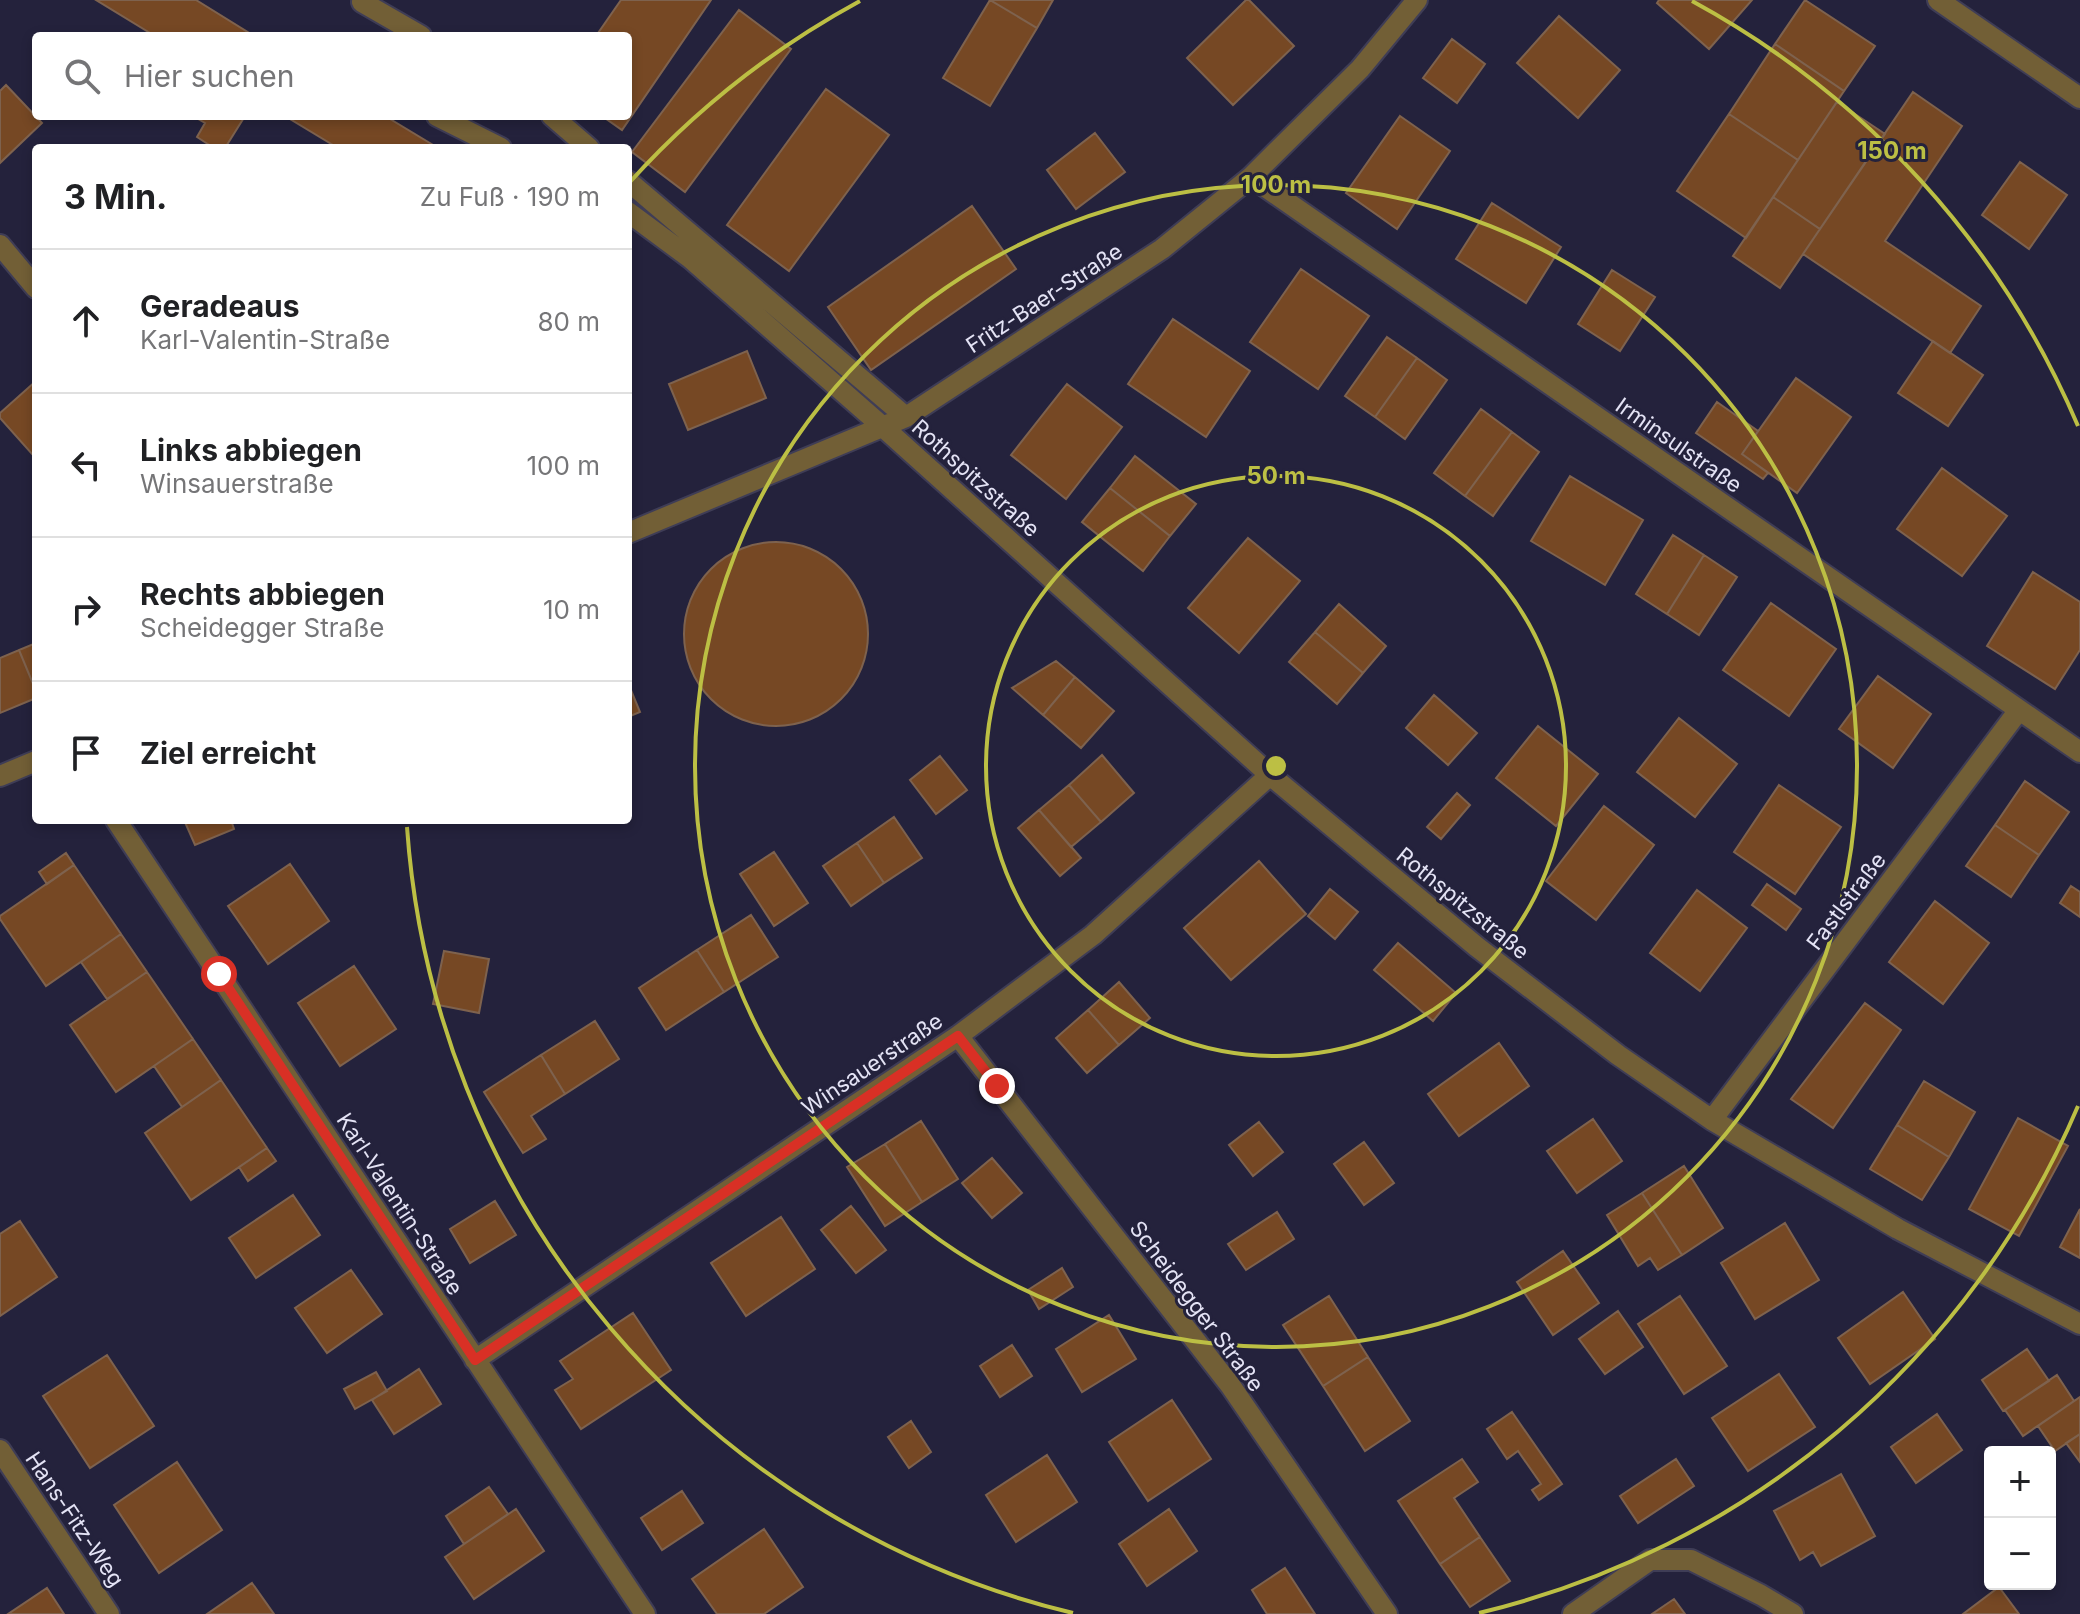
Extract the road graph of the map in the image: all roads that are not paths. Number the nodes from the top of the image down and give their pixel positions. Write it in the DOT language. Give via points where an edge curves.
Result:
graph roads {
  1 [pos="1417,0"];
  2 [pos="1938,0"];
  3 [pos="362,2"];
  4 [pos="414,32"];
  5 [pos="2080,98"];
  6 [pos="445,120"];
  7 [pos="557,120"];
  8 [pos="493,144"];
  9 [pos="584,144"];
  10 [pos="1251,177"];
  11 [pos="632,184"];
  12 [pos="632,215"];
  13 [pos="0,245"];
  14 [pos="32,283"];
  15 [pos="906,417"];
  16 [pos="883,427"];
  17 [pos="632,531"];
  18 [pos="2019,710"];
  19 [pos="2080,752"];
  20 [pos="32,763"];
  21 [pos="1270,775"];
  22 [pos="0,776"];
  23 [pos="119,824"];
  24 [pos="958,1036"];
  25 [pos="1712,1120"];
  26 [pos="2080,1324"];
  27 [pos="475,1360"];
  28 [pos="0,1450"];
  29 [pos="109,1614"];
  30 [pos="645,1614"];
  31 [pos="1387,1614"];
  32 [pos="1573,1614"];
  33 [pos="1793,1614"];
  1 -- 10 [label="street, Fritz-Baer-Straße" via="1360,69"];
  2 -- 5 [label="street"];
  3 -- 4 [label="street"];
  6 -- 8 [label="street"];
  7 -- 9 [label="street"];
  10 -- 15 [label="street, Fritz-Baer-Straße" via="1162,249"];
  10 -- 18 [label="street, Irminsulstraße"];
  11 -- 15 [label="street"];
  12 -- 16 [label="street, Rothspitzstraße" via="690,258"];
  13 -- 14 [label="street"];
  15 -- 16 [label="street, Fritz-Baer-Straße"];
  16 -- 17 [label="street, Fritz-Baer-Straße"];
  16 -- 21 [label="street, Rothspitzstraße"];
  18 -- 19 [label="street, Irminsulstraße"];
  18 -- 25 [label="street, Fastlstraße"];
  20 -- 22 [label="street"];
  21 -- 24 [label="street, Winsauerstraße" via="1093,935"];
  21 -- 25 [label="street, Rothspitzstraße" via="1477,947"];
  23 -- 27 [label="street, Karl-Valentin-Straße"];
  24 -- 27 [label="street, Winsauerstraße"];
  24 -- 31 [label="street, Scheidegger Straße" via="1230,1385"];
  25 -- 26 [label="street, Rothspitzstraße" via="1898,1229"];
  27 -- 30 [label="street, Karl-Valentin-Straße"];
  28 -- 29 [label="street, Hans-Fitz-Weg"];
  32 -- 33 [label="street" via="1650,1560 1691,1560"];
}
